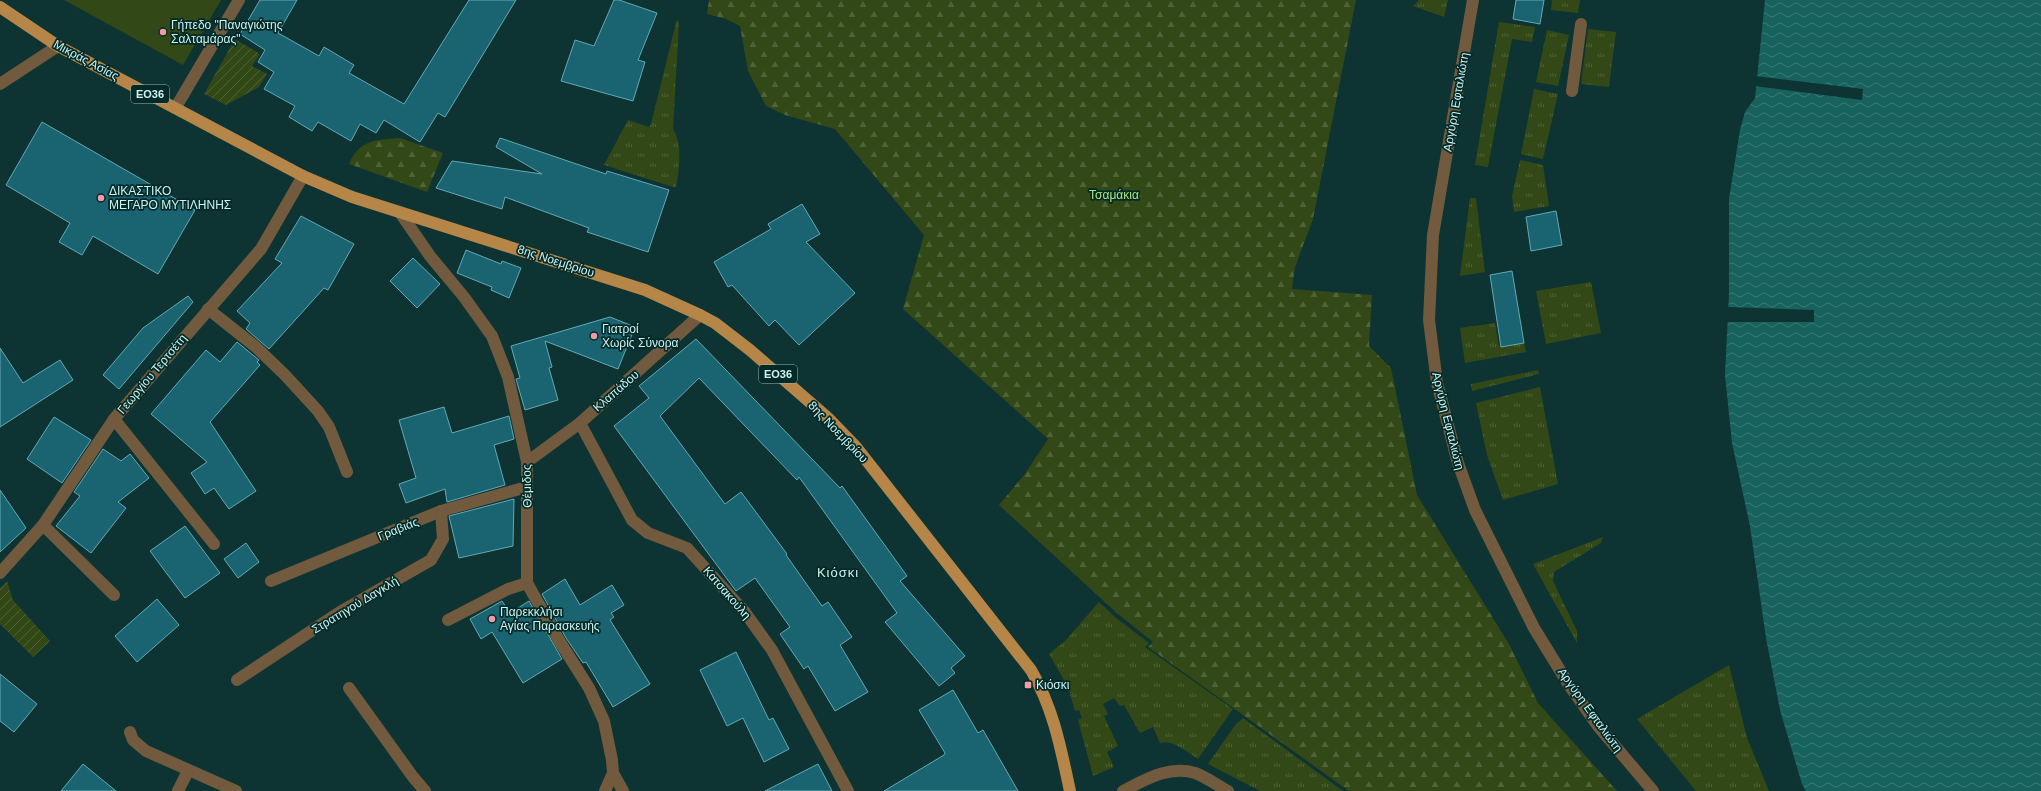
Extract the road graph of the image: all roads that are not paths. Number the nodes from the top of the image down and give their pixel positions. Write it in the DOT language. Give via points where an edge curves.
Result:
graph roads {
  1 [pos="239,0"];
  2 [pos="1473,0"];
  3 [pos="0,7"];
  4 [pos="1581,24"];
  5 [pos="58,46"];
  6 [pos="0,84"];
  7 [pos="1572,91"];
  8 [pos="176,107"];
  9 [pos="304,176"];
  10 [pos="401,214"];
  11 [pos="208,309"];
  12 [pos="700,315"];
  13 [pos="114,419"];
  14 [pos="580,423"];
  15 [pos="527,462"];
  16 [pos="347,472"];
  17 [pos="527,487"];
  18 [pos="441,511"];
  19 [pos="43,525"];
  20 [pos="214,544"];
  21 [pos="0,573"];
  22 [pos="271,581"];
  23 [pos="527,583"];
  24 [pos="114,595"];
  25 [pos="448,620"];
  26 [pos="237,680"];
  27 [pos="349,688"];
  28 [pos="130,732"];
  29 [pos="188,770"];
  30 [pos="613,773"];
  31 [pos="178,791"];
  32 [pos="236,791"];
  33 [pos="425,791"];
  34 [pos="605,791"];
  35 [pos="623,791"];
  36 [pos="848,791"];
  37 [pos="1070,791"];
  38 [pos="1124,791"];
  39 [pos="1228,791"];
  40 [pos="1653,791"];
  1 -- 8 [label="street"];
  2 -- 40 [label="street, Αργύρη Εφταλιώτη" via="1433,235 1429,320 1437,383 1458,463 1475,510 1530,622 1598,726"];
  3 -- 5 [label="main road, Μικράς Ασίας / ΕΟ36"];
  4 -- 7 [label="street"];
  5 -- 6 [label="street"];
  5 -- 8 [label="main road, Μικράς Ασίας / ΕΟ36"];
  8 -- 9 [label="main road, Μικράς Ασίας / ΕΟ36"];
  9 -- 10 [label="main road, 8ης Νοεμβρίου / ΕΟ36" via="352,197"];
  9 -- 11 [label="street, Γεωργίου Τερτσέτη" via="261,249"];
  10 -- 12 [label="main road, 8ης Νοεμβρίου / ΕΟ36" via="645,290"];
  10 -- 15 [label="street, Θέμιδος" via="492,336 508,377"];
  11 -- 13 [label="street, Γεωργίου Τερτσέτη"];
  11 -- 16 [label="street" via="256,347 286,375 318,411 329,427"];
  12 -- 14 [label="street, Κλαπάδου"];
  12 -- 37 [label="main road, 8ης Νοεμβρίου / ΕΟ36" via="738,340 828,418 869,463 965,584 1039,683 1054,721"];
  13 -- 19 [label="street, Γεωργίου Τερτσέτη"];
  13 -- 20 [label="street"];
  14 -- 15 [label="street, Κλαπάδου"];
  14 -- 36 [label="street, Κατσακούλη" via="632,520 648,533 687,548 748,616 779,663"];
  15 -- 17 [label="street, Θέμιδος"];
  17 -- 18 [label="street, Γραβιάς"];
  17 -- 23 [label="street, Θέμιδος"];
  18 -- 22 [label="street, Γραβιάς"];
  18 -- 26 [label="street, Στρατηγού Δαγκλή" via="443,539 431,560 340,612"];
  19 -- 21 [label="street, Γεωργίου Τερτσέτη"];
  19 -- 24 [label="street"];
  23 -- 25 [label="street" via="508,589"];
  23 -- 30 [label="street, Θέμιδος" via="589,688 604,721"];
  27 -- 33 [label="street"];
  28 -- 29 [label="street" via="133,740 146,751"];
  29 -- 31 [label="street"];
  29 -- 32 [label="street"];
  30 -- 34 [label="street"];
  30 -- 35 [label="street"];
  38 -- 39 [label="street" via="1162,773 1174,771 1194,773"];
}
